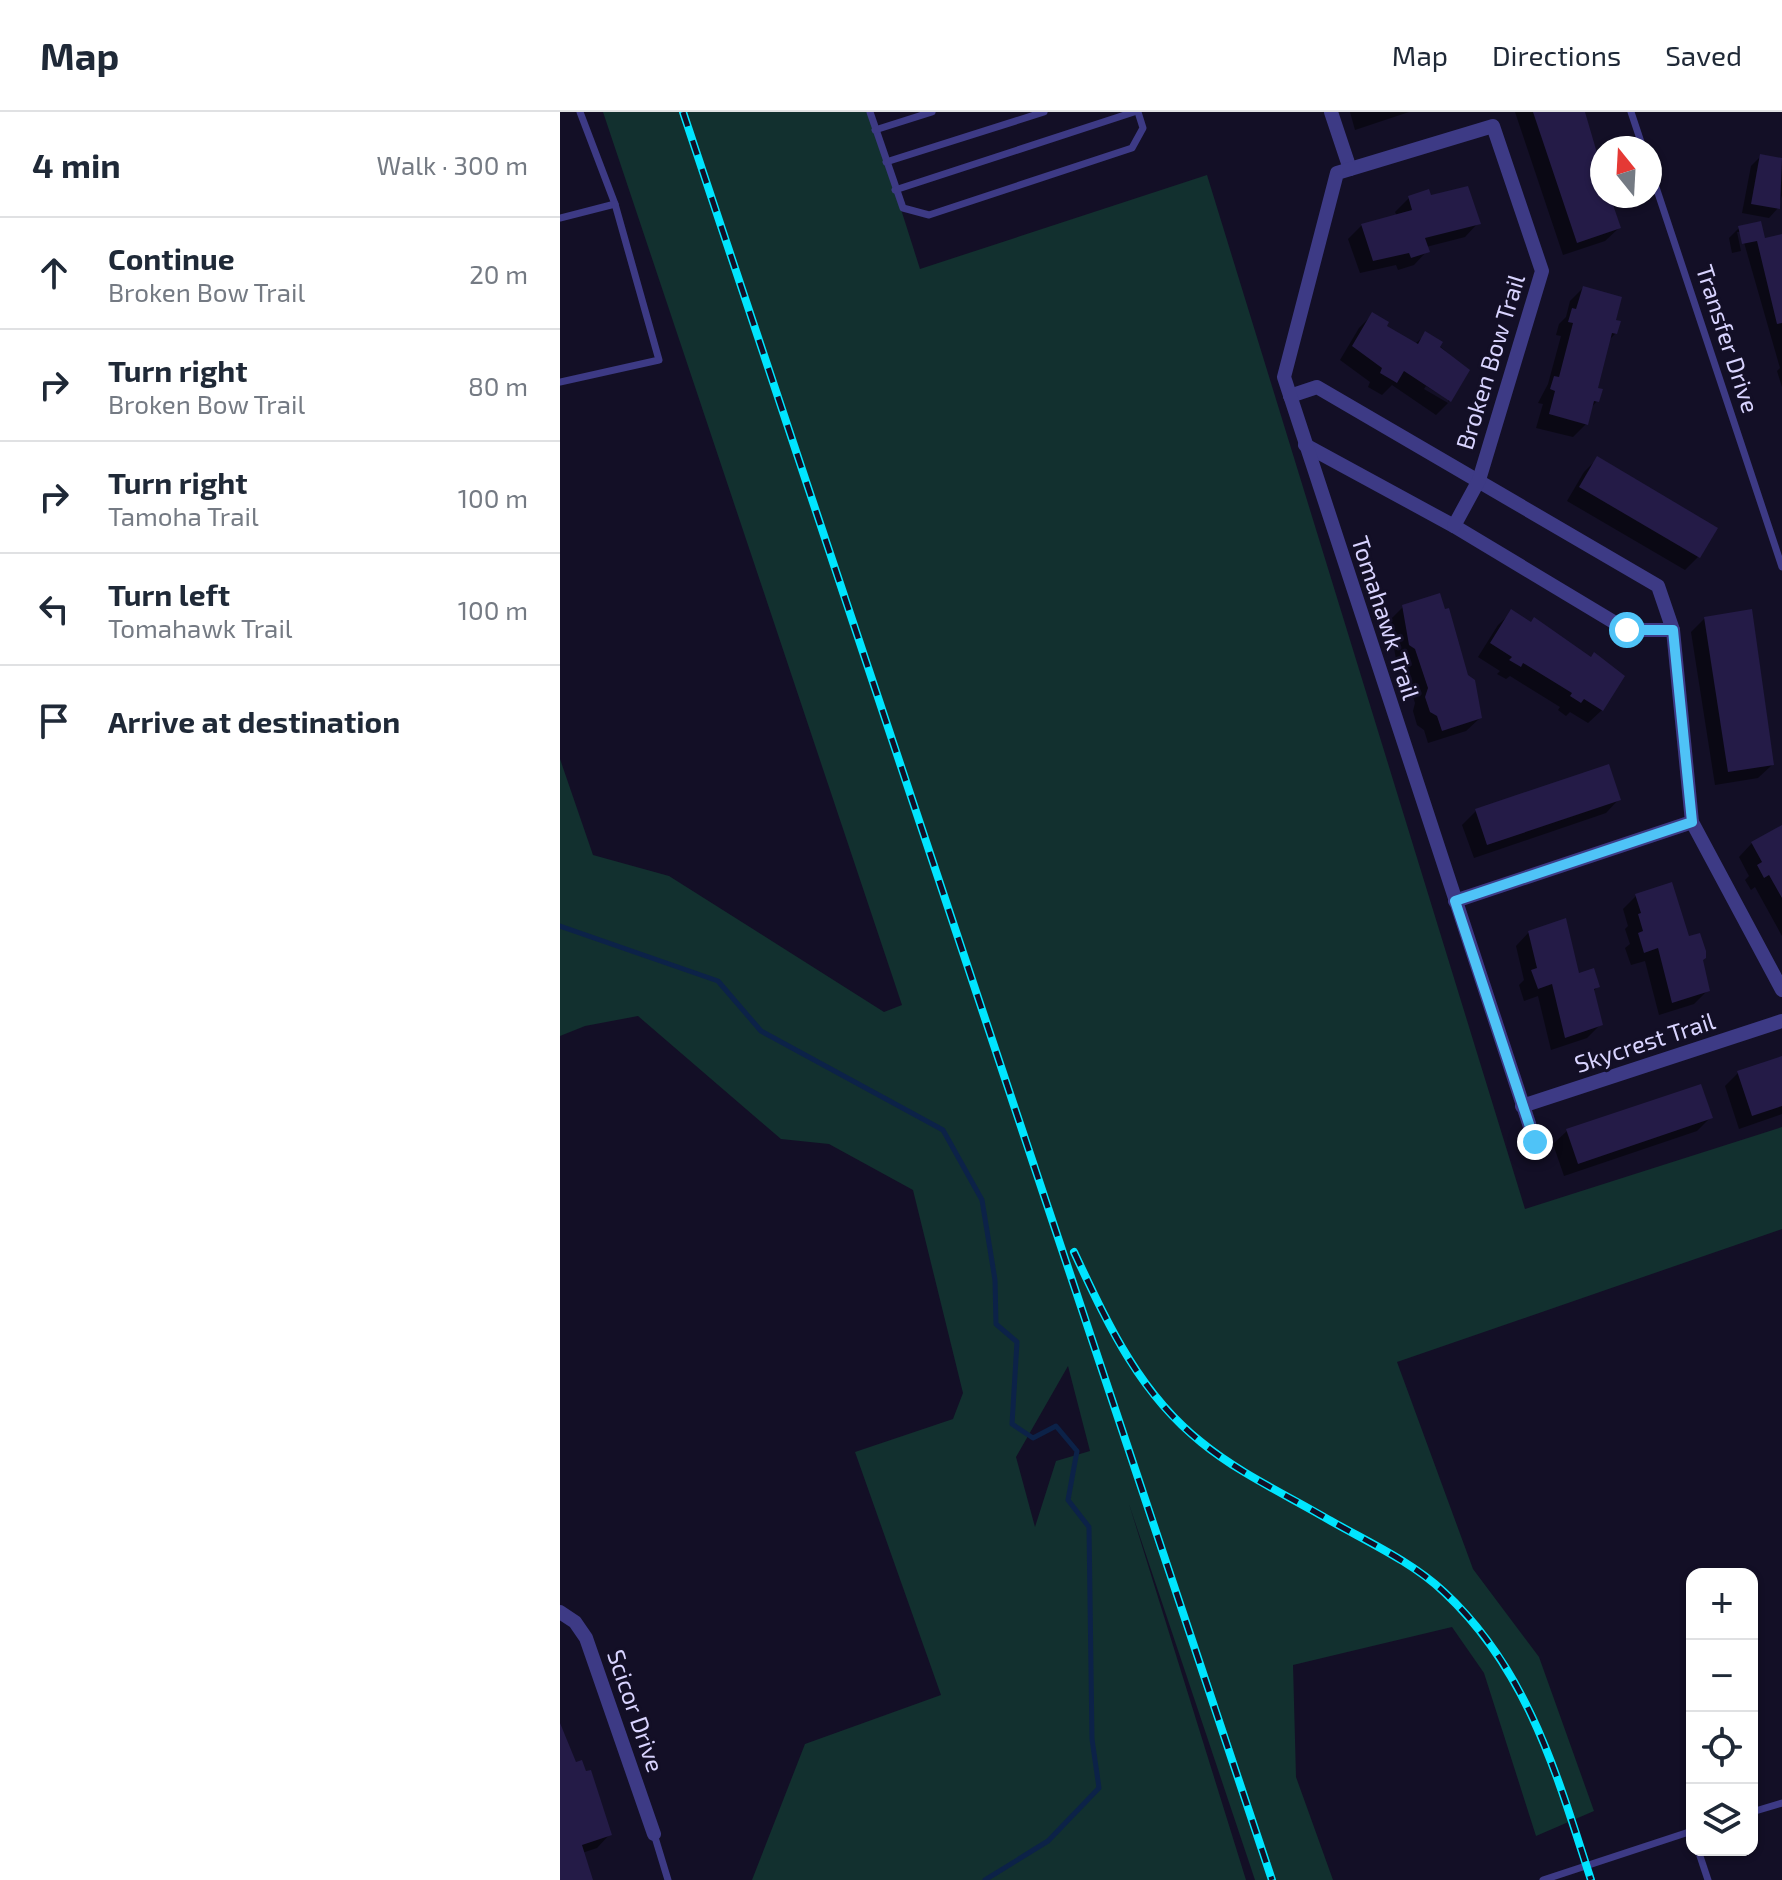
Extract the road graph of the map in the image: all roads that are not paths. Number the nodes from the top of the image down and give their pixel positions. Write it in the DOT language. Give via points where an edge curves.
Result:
graph roads {
  1 [pos="580,112"];
  2 [pos="870,112"];
  3 [pos="932,112"];
  4 [pos="1044,112"];
  5 [pos="1136,112"];
  6 [pos="1331,112"];
  7 [pos="1631,112"];
  8 [pos="875,130"];
  9 [pos="1639,136"];
  10 [pos="886,162"];
  11 [pos="1350,169"];
  12 [pos="895,190"];
  13 [pos="615,204"];
  14 [pos="1662,205"];
  15 [pos="560,218"];
  16 [pos="560,382"];
  17 [pos="1290,396"];
  18 [pos="1305,445"];
  19 [pos="1479,480"];
  20 [pos="1454,526"];
  21 [pos="1782,567"];
  22 [pos="1673,630"];
  23 [pos="1692,822"];
  24 [pos="1455,901"];
  25 [pos="1782,990"];
  26 [pos="1782,1021"];
  27 [pos="1522,1106"];
  28 [pos="1535,1142"];
  29 [pos="560,1612"];
  30 [pos="1782,1803"];
  31 [pos="1758,1810"];
  32 [pos="654,1834"];
  33 [pos="1686,1834"];
  34 [pos="1700,1856"];
  35 [pos="668,1880"];
  36 [pos="1543,1880"];
  37 [pos="1708,1880"];
  1 -- 13 [label="lane"];
  2 -- 8 [label="lane"];
  3 -- 8 [label="lane"];
  4 -- 10 [label="lane"];
  5 -- 12 [label="lane"];
  5 -- 12 [label="lane" via="1143,128 1132,148 1031,183 929,215 903,208"];
  6 -- 11 [label="street"];
  7 -- 9 [label="lane"];
  8 -- 10 [label="lane"];
  10 -- 12 [label="lane"];
  11 -- 17 [label="street, Tomahawk Trail" via="1337,173 1284,377"];
  11 -- 19 [label="street, Broken Bow Trail" via="1493,126 1542,271"];
  13 -- 15 [label="lane"];
  13 -- 16 [label="lane" via="659,360"];
  14 -- 21 [label="lane, Transfer Drive"];
  17 -- 18 [label="street, Tomahawk Trail"];
  17 -- 19 [label="street, Broken Bow Trail" via="1317,387"];
  18 -- 20 [label="street"];
  18 -- 24 [label="street, Tomahawk Trail"];
  19 -- 20 [label="street, Broken Bow Trail"];
  19 -- 22 [label="street, Broken Bow Trail" via="1658,586"];
  20 -- 22 [label="street" via="1627,630"];
  22 -- 23 [label="street, Broken Bow Trail"];
  23 -- 24 [label="street"];
  23 -- 25 [label="street, Broken Bow Trail"];
  24 -- 27 [label="street, Tomahawk Trail"];
  26 -- 27 [label="street, Skycrest Trail"];
  27 -- 28 [label="street, Tomahawk Trail"];
  29 -- 32 [label="street, Scicor Drive" via="586,1638"];
  30 -- 31 [label="lane"];
  32 -- 35 [label="lane"];
  33 -- 36 [label="lane"];
  34 -- 37 [label="lane"];
}
